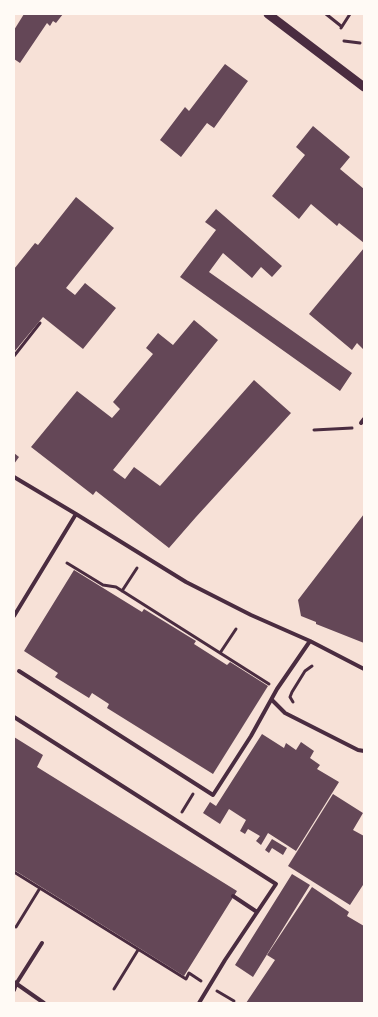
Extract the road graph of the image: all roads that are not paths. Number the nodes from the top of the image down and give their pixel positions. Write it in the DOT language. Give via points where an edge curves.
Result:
graph roads {
  1 [pos="268,14"];
  2 [pos="364,87"];
  3 [pos="14,478"];
  4 [pos="76,514"];
  5 [pos="14,616"];
  6 [pos="310,641"];
  7 [pos="364,669"];
  8 [pos="19,671"];
  9 [pos="272,700"];
  10 [pos="14,717"];
  11 [pos="364,751"];
  12 [pos="233,896"];
  13 [pos="257,912"];
  14 [pos="42,943"];
  15 [pos="15,983"];
  16 [pos="14,990"];
  17 [pos="44,1003"];
  18 [pos="199,1003"];
  1 -- 2 [label="street"];
  3 -- 4 [label="lane"];
  4 -- 5 [label="lane"];
  4 -- 6 [label="lane" via="186,582"];
  6 -- 7 [label="lane"];
  6 -- 9 [label="lane"];
  8 -- 9 [label="lane" via="213,795"];
  9 -- 11 [label="lane" via="285,713"];
  10 -- 13 [label="lane" via="276,884"];
  12 -- 13 [label="lane"];
  13 -- 18 [label="lane"];
  14 -- 15 [label="lane"];
  15 -- 16 [label="lane"];
  15 -- 17 [label="lane"];
}
